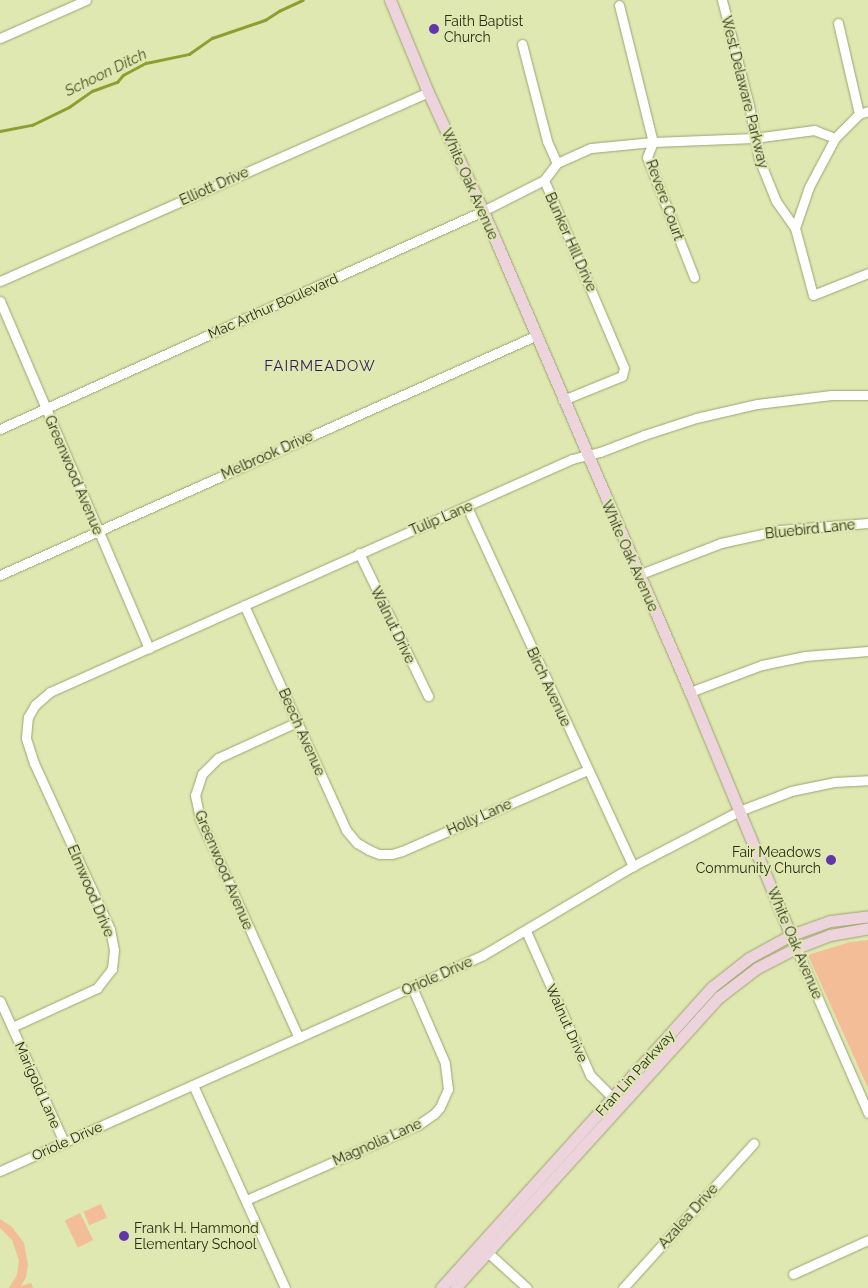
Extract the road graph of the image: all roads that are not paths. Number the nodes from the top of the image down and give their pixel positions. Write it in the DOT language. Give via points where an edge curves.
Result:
graph roads {
  1 [pos="86,0"];
  2 [pos="390,0"];
  3 [pos="722,0"];
  4 [pos="619,5"];
  5 [pos="838,23"];
  6 [pos="0,38"];
  7 [pos="522,44"];
  8 [pos="428,92"];
  9 [pos="864,112"];
  10 [pos="754,138"];
  11 [pos="835,138"];
  12 [pos="653,142"];
  13 [pos="557,163"];
  14 [pos="544,180"];
  15 [pos="482,211"];
  16 [pos="795,228"];
  17 [pos="868,273"];
  18 [pos="694,277"];
  19 [pos="0,281"];
  20 [pos="0,302"];
  21 [pos="535,336"];
  22 [pos="868,395"];
  23 [pos="564,400"];
  24 [pos="46,409"];
  25 [pos="0,429"];
  26 [pos="587,456"];
  27 [pos="467,507"];
  28 [pos="868,523"];
  29 [pos="98,530"];
  30 [pos="359,553"];
  31 [pos="0,575"];
  32 [pos="638,575"];
  33 [pos="244,605"];
  34 [pos="149,648"];
  35 [pos="868,651"];
  36 [pos="690,692"];
  37 [pos="428,696"];
  38 [pos="35,705"];
  39 [pos="297,722"];
  40 [pos="587,770"];
  41 [pos="868,780"];
  42 [pos="739,811"];
  43 [pos="369,850"];
  44 [pos="633,866"];
  45 [pos="868,916"];
  46 [pos="868,928"];
  47 [pos="526,931"];
  48 [pos="791,935"];
  49 [pos="796,948"];
  50 [pos="412,987"];
  51 [pos="0,1001"];
  52 [pos="12,1027"];
  53 [pos="299,1038"];
  54 [pos="193,1085"];
  55 [pos="612,1098"];
  56 [pos="622,1106"];
  57 [pos="868,1113"];
  58 [pos="64,1142"];
  59 [pos="754,1143"];
  60 [pos="0,1171"];
  61 [pos="246,1200"];
  62 [pos="868,1240"];
  63 [pos="484,1248"];
  64 [pos="793,1274"];
  65 [pos="285,1288"];
  66 [pos="441,1288"];
  67 [pos="456,1288"];
  68 [pos="527,1288"];
  69 [pos="623,1288"];
  1 -- 6 [label="street"];
  2 -- 8 [label="street, White Oak Avenue"];
  3 -- 10 [label="street, West Delaware Parkway" via="749,105"];
  4 -- 12 [label="street, Revere Court"];
  5 -- 9 [label="street"];
  7 -- 13 [label="street" via="547,141"];
  8 -- 15 [label="street, White Oak Avenue"];
  8 -- 19 [label="street, Elliott Drive"];
  9 -- 11 [label="street"];
  10 -- 11 [label="street" via="814,130"];
  10 -- 12 [label="street"];
  10 -- 16 [label="street, West Delaware Parkway" via="758,159 776,201"];
  11 -- 16 [label="street" via="809,187"];
  12 -- 13 [label="street" via="591,148"];
  12 -- 18 [label="street, Revere Court" via="647,156"];
  13 -- 14 [label="street, Bunker Hill Drive"];
  14 -- 15 [label="street, Mac Arthur Boulevard"];
  14 -- 23 [label="street, Bunker Hill Drive" via="624,368 622,376"];
  15 -- 21 [label="street, White Oak Avenue"];
  15 -- 24 [label="street, Mac Arthur Boulevard"];
  16 -- 17 [label="street, West Delaware Parkway" via="813,295"];
  20 -- 24 [label="street, Greenwood Avenue"];
  21 -- 23 [label="street, White Oak Avenue"];
  21 -- 29 [label="street, Melbrook Drive"];
  22 -- 26 [label="street, Tulip Lane" via="832,395 757,404 696,418"];
  23 -- 26 [label="street, White Oak Avenue"];
  24 -- 25 [label="street, Mac Arthur Boulevard"];
  24 -- 29 [label="street, Greenwood Avenue"];
  26 -- 27 [label="street, Tulip Lane" via="572,459"];
  26 -- 32 [label="street, White Oak Avenue"];
  27 -- 30 [label="street, Tulip Lane"];
  27 -- 40 [label="street, Birch Avenue"];
  28 -- 32 [label="street, Bluebird Lane" via="780,530 721,543"];
  29 -- 31 [label="street, Melbrook Drive"];
  29 -- 34 [label="street, Greenwood Avenue"];
  30 -- 33 [label="street, Tulip Lane"];
  30 -- 37 [label="street, Walnut Drive"];
  32 -- 36 [label="street, White Oak Avenue"];
  33 -- 34 [label="street, Tulip Lane"];
  33 -- 39 [label="street, Beech Avenue"];
  34 -- 38 [label="street, Tulip Lane" via="50,692"];
  35 -- 36 [label="street" via="805,656 762,665"];
  36 -- 42 [label="street, White Oak Avenue"];
  38 -- 52 [label="street, Elmwood Drive" via="26,727 29,750 110,929 114,950 112,969 97,988"];
  39 -- 43 [label="street, Beech Avenue" via="346,830 357,843"];
  39 -- 53 [label="street, Greenwood Avenue" via="218,758 202,774 195,795 200,819"];
  40 -- 43 [label="street, Holly Lane" via="402,851 379,854"];
  40 -- 44 [label="street, Birch Avenue"];
  41 -- 42 [label="street, Oriole Drive" via="836,782 791,791"];
  42 -- 44 [label="street, Oriole Drive"];
  42 -- 48 [label="street, White Oak Avenue"];
  44 -- 47 [label="street, Oriole Drive"];
  45 -- 48 [label="street, Fran Lin Parkway" via="830,921"];
  46 -- 49 [label="street, Fran Lin Parkway" via="830,935"];
  47 -- 50 [label="street, Oriole Drive" via="483,955"];
  47 -- 55 [label="street, Walnut Drive" via="590,1075"];
  48 -- 49 [label="street, White Oak Avenue"];
  48 -- 55 [label="street, Fran Lin Parkway" via="749,958 712,987"];
  49 -- 56 [label="street, Fran Lin Parkway" via="757,968 720,997"];
  49 -- 57 [label="street, White Oak Avenue"];
  50 -- 53 [label="street, Oriole Drive"];
  50 -- 61 [label="street, Magnolia Lane" via="445,1063 448,1089 440,1107 418,1125"];
  51 -- 52 [label="street, Marigold Lane"];
  52 -- 58 [label="street, Marigold Lane"];
  53 -- 54 [label="street, Oriole Drive"];
  54 -- 58 [label="street, Oriole Drive"];
  54 -- 61 [label="street"];
  55 -- 56 [label="street, Walnut Drive"];
  55 -- 63 [label="street, Fran Lin Parkway"];
  56 -- 63 [label="street, Fran Lin Parkway"];
  58 -- 60 [label="street, Oriole Drive"];
  59 -- 69 [label="street, Azalea Drive"];
  61 -- 65 [label="street"];
  62 -- 64 [label="street"];
  63 -- 66 [label="street, Fran Lin Parkway"];
  63 -- 67 [label="street, Fran Lin Parkway"];
  63 -- 68 [label="street"];
}
